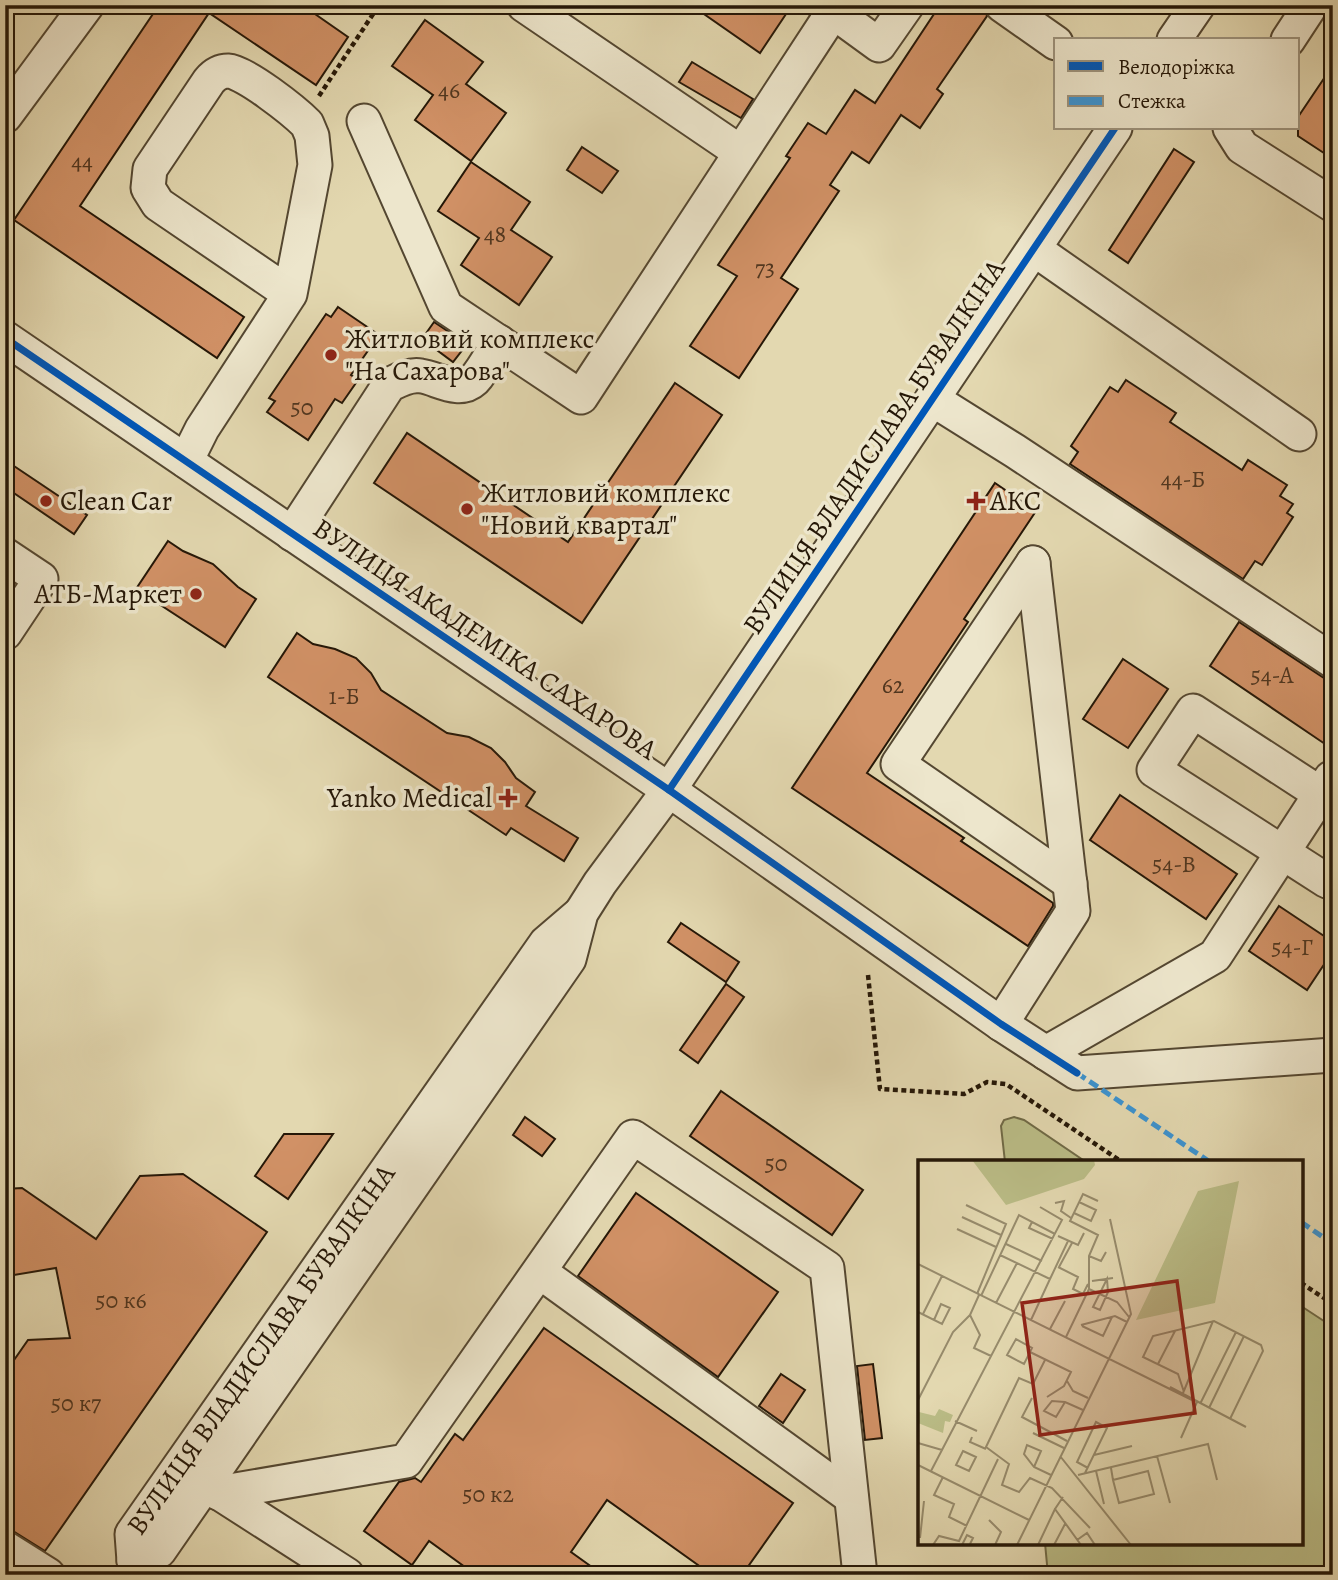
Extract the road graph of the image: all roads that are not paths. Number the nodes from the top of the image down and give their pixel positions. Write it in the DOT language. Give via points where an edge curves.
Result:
graph roads {
  1 [pos="87,5"];
  2 [pos="524,5"];
  3 [pos="907,5"];
  4 [pos="1002,5"];
  5 [pos="1198,5"];
  6 [pos="1311,5"];
  7 [pos="828,9"];
  8 [pos="1175,38"];
  9 [pos="1289,38"];
  10 [pos="1054,42"];
  11 [pos="5,116"];
  12 [pos="364,121"];
  13 [pos="1114,130"];
  14 [pos="1231,130"];
  15 [pos="740,152"];
  16 [pos="1333,205"];
  17 [pos="1034,249"];
  18 [pos="290,294"];
  19 [pos="5,338"];
  20 [pos="499,342"];
  21 [pos="932,399"];
  22 [pos="1299,434"];
  23 [pos="186,461"];
  24 [pos="292,534"];
  25 [pos="5,555"];
  26 [pos="5,633"];
  27 [pos="1333,661"];
  28 [pos="669,790"];
  29 [pos="1329,791"];
  30 [pos="1282,853"];
  31 [pos="1333,881"];
  32 [pos="1070,883"];
  33 [pos="582,914"];
  34 [pos="1001,1024"];
  35 [pos="1046,1053"];
  36 [pos="1333,1055"];
  37 [pos="540,1272"];
  38 [pos="212,1488"];
  39 [pos="851,1497"];
  40 [pos="5,1548"];
  41 [pos="130,1568"];
  42 [pos="48,1575"];
  43 [pos="347,1575"];
  44 [pos="860,1575"];
  1 -- 11 [label="street"];
  2 -- 15 [label="street"];
  3 -- 7 [label="street" via="878,45"];
  4 -- 10 [label="street"];
  5 -- 8 [label="street"];
  6 -- 9 [label="street"];
  7 -- 15 [label="street"];
  12 -- 20 [label="street" via="446,307"];
  13 -- 17 [label="street, ВУЛИЦЯ ВЛАДИСЛАВА БУВАЛКІНА"];
  14 -- 16 [label="street" via="1242,147"];
  15 -- 20 [label="street" via="581,397"];
  17 -- 21 [label="street, ВУЛИЦЯ ВЛАДИСЛАВА БУВАЛКІНА"];
  17 -- 22 [label="street"];
  18 -- 18 [label="street" via="315,165 312,136 303,120 242,75 224,71 209,81 150,169 148,188 158,204"];
  18 -- 23 [label="street"];
  19 -- 23 [label="street, ВУЛИЦЯ АКАДЕМІКА САХАРОВА"];
  20 -- 24 [label="street" via="466,385 419,375 389,385"];
  21 -- 27 [label="street"];
  21 -- 28 [label="street, ВУЛИЦЯ ВЛАДИСЛАВА БУВАЛКІНА"];
  23 -- 24 [label="street, ВУЛИЦЯ АКАДЕМІКА САХАРОВА"];
  24 -- 28 [label="street, ВУЛИЦЯ АКАДЕМІКА САХАРОВА"];
  25 -- 26 [label="street" via="41,579"];
  28 -- 33 [label="street, ВУЛИЦЯ ВЛАДИСЛАВА БУВАЛКІНА"];
  28 -- 34 [label="street, ВУЛИЦЯ АКАДЕМІКА САХАРОВА"];
  29 -- 30 [label="street"];
  29 -- 30 [label="street" via="1193,711 1154,770"];
  30 -- 31 [label="street"];
  30 -- 35 [label="street" via="1215,956"];
  32 -- 32 [label="street" via="1038,605 1033,563 898,764"];
  32 -- 34 [label="street" via="1073,911"];
  33 -- 38 [label="street, ВУЛИЦЯ ВЛАДИСЛАВА БУВАЛКІНА" via="569,959"];
  33 -- 41 [label="street, ВУЛИЦЯ ВЛАДИСЛАВА БУВАЛКІНА" via="545,943 131,1534"];
  34 -- 35 [label="street, ВУЛИЦЯ АКАДЕМІКА САХАРОВА"];
  35 -- 36 [label="street, ВУЛИЦЯ АКАДЕМІКА САХАРОВА" via="1077,1073"];
  37 -- 38 [label="street" via="406,1461"];
  37 -- 39 [label="street"];
  37 -- 39 [label="street" via="633,1138 827,1268"];
  38 -- 41 [label="street, ВУЛИЦЯ ВЛАДИСЛАВА БУВАЛКІНА" via="159,1551"];
  38 -- 43 [label="street"];
  39 -- 44 [label="street"];
  40 -- 42 [label="street"];
}
